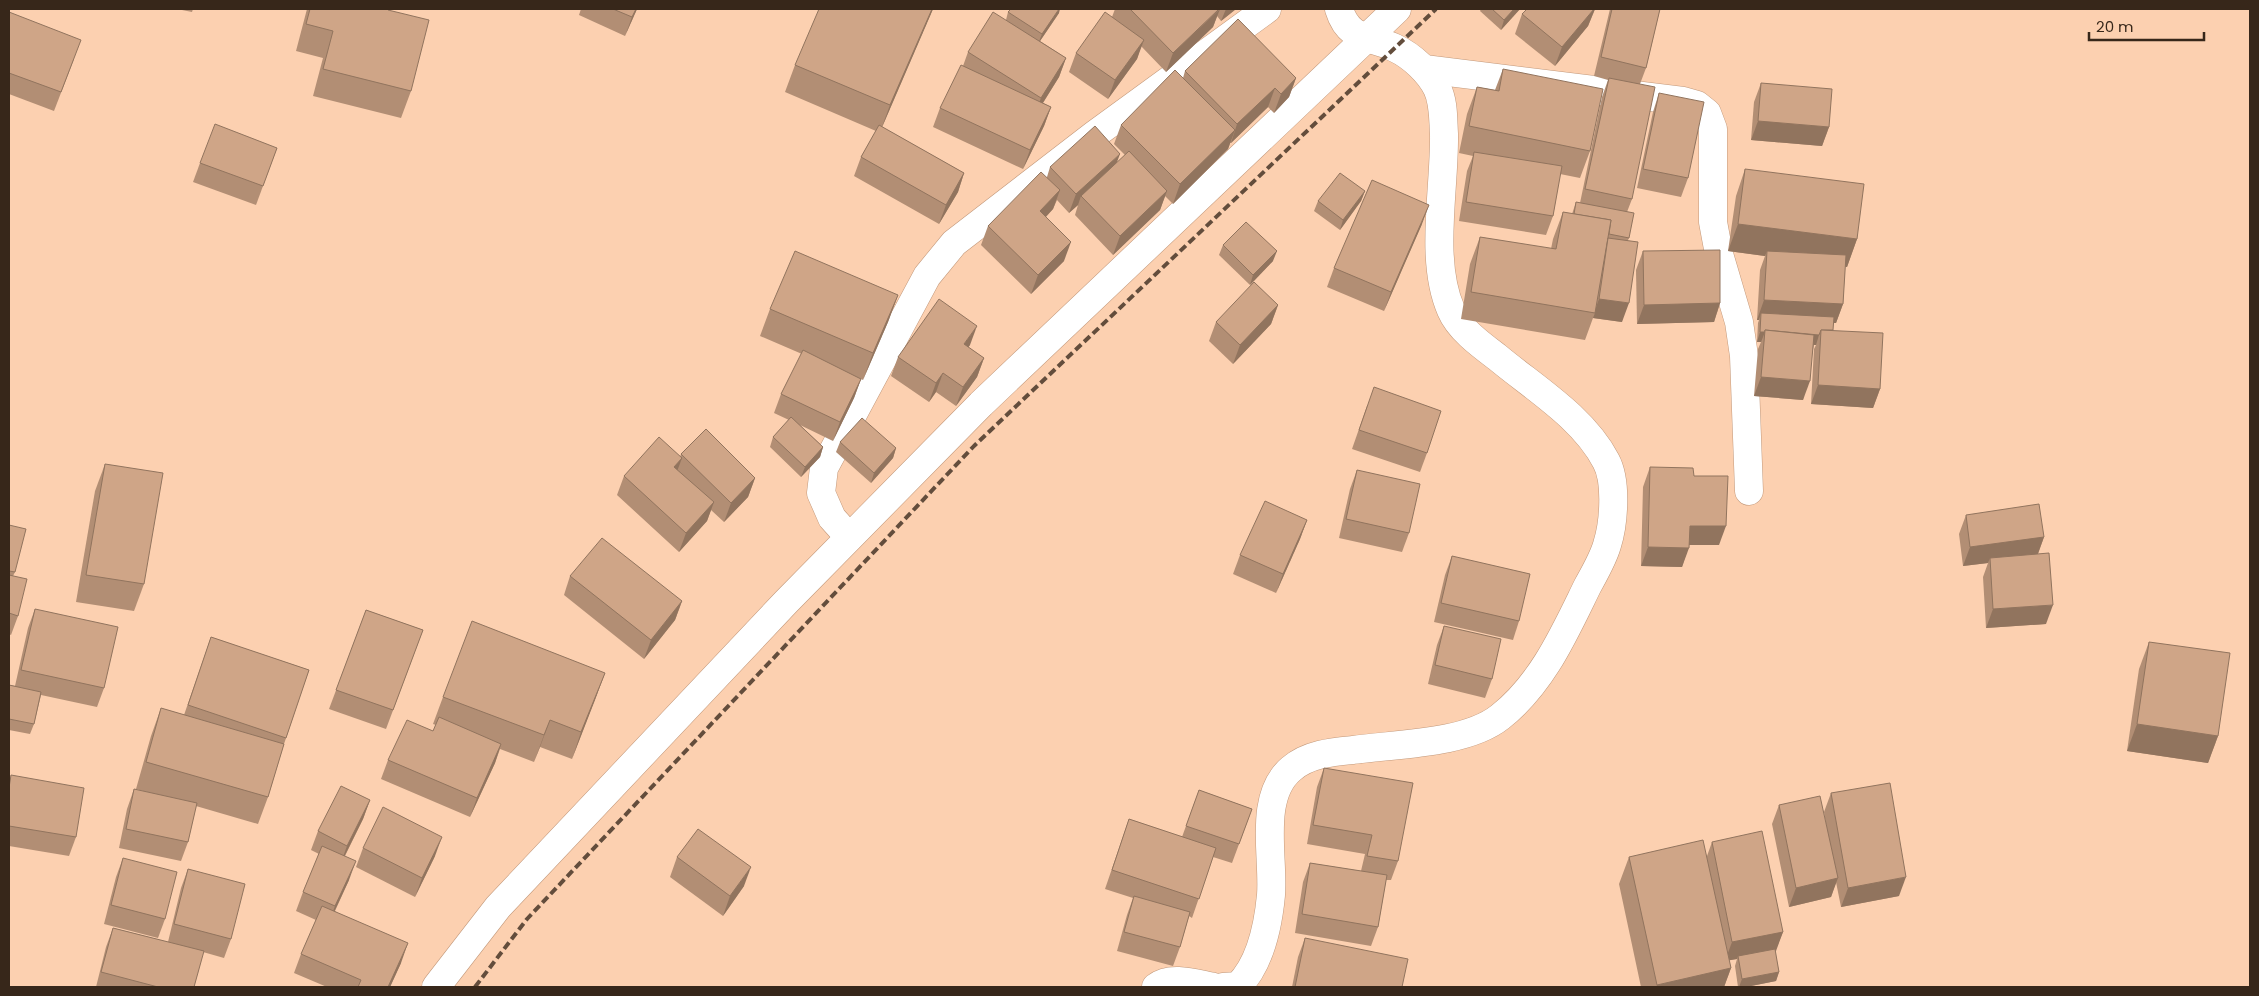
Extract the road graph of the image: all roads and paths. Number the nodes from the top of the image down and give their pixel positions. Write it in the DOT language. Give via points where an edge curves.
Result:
graph roads {
  1 [pos="1267,9"];
  2 [pos="1339,9"];
  3 [pos="1397,9"];
  4 [pos="1364,39"];
  5 [pos="1424,69"];
  6 [pos="1749,491"];
  7 [pos="849,537"];
  8 [pos="436,987"];
  9 [pos="1156,987"];
  10 [pos="1214,987"];
  11 [pos="1223,987"];
  1 -- 7 [label="street" via="1094,135 954,243 927,276 824,468 821,493 832,518"];
  2 -- 4 [label="street" via="1343,20"];
  3 -- 4 [label="street"];
  4 -- 5 [label="street" via="1395,47"];
  4 -- 7 [label="street" via="981,404"];
  5 -- 6 [label="street" via="1683,101 1697,105 1706,114 1713,129 1713,222 1739,322 1744,356"];
  5 -- 11 [label="street" via="1439,90 1443,109 1440,270 1452,313 1474,339 1580,424 1608,463 1614,502 1607,546 1561,642 1530,689 1498,719 1466,735 1320,754 1291,769 1277,788 1270,815 1271,897 1260,952 1249,974 1238,986"];
  7 -- 8 [label="street" via="595,801 498,907"];
  9 -- 10 [label="street" via="1180,981"];
}
